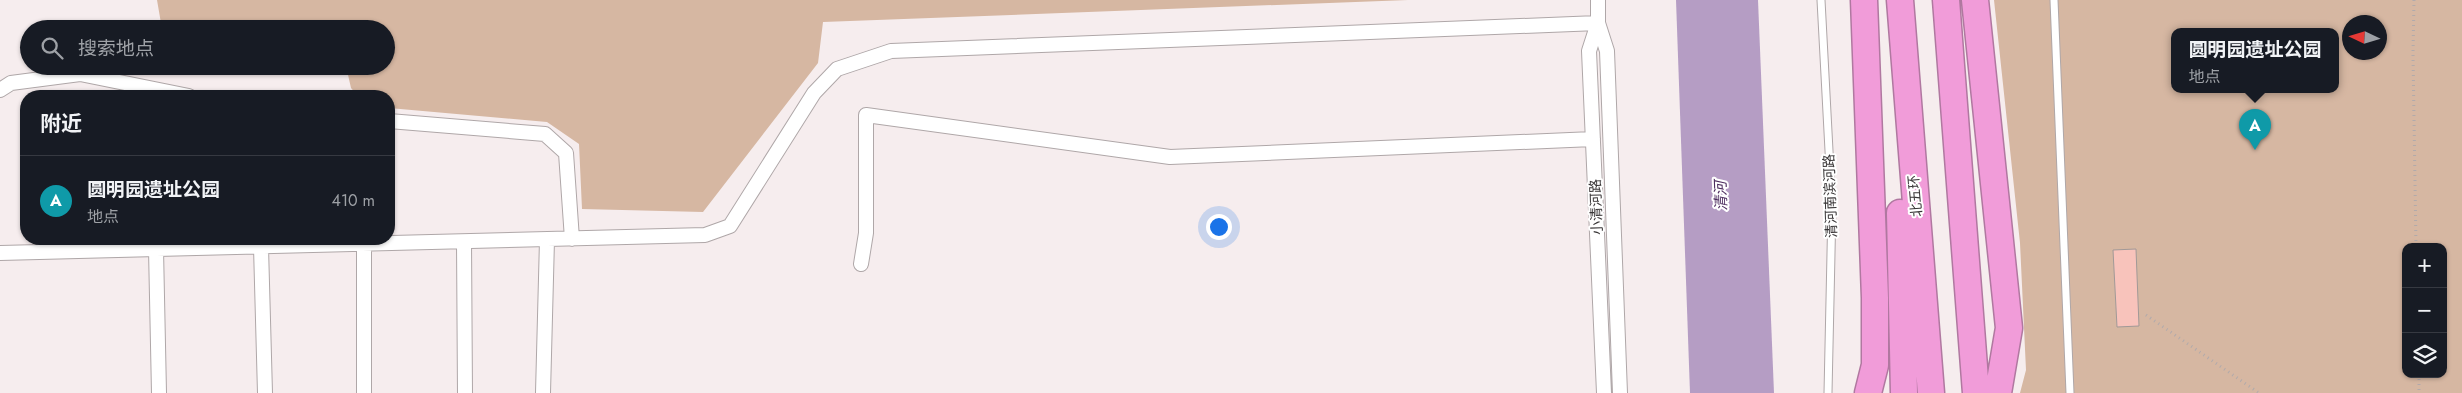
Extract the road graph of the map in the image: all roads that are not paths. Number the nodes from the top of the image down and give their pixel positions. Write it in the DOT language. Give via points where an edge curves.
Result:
graph roads {
  1 [pos="1598,0"];
  2 [pos="1821,0"];
  3 [pos="1864,0"];
  4 [pos="1896,0"];
  5 [pos="1900,0"];
  6 [pos="1946,0"];
  7 [pos="1975,0"];
  8 [pos="2054,0"];
  9 [pos="1598,23"];
  10 [pos="72,75"];
  11 [pos="85,75"];
  12 [pos="0,90"];
  13 [pos="160,90"];
  14 [pos="395,122"];
  15 [pos="1593,139"];
  16 [pos="572,239"];
  17 [pos="547,240"];
  18 [pos="464,242"];
  19 [pos="395,244"];
  20 [pos="364,245"];
  21 [pos="261,247"];
  22 [pos="156,250"];
  23 [pos="0,253"];
  24 [pos="861,264"];
  25 [pos="159,393"];
  26 [pos="265,393"];
  27 [pos="364,393"];
  28 [pos="465,393"];
  29 [pos="543,393"];
  30 [pos="1604,393"];
  31 [pos="1620,393"];
  32 [pos="1828,393"];
  33 [pos="1868,393"];
  34 [pos="1904,393"];
  35 [pos="1931,393"];
  36 [pos="1976,393"];
  37 [pos="1998,393"];
  38 [pos="2070,393"];
  1 -- 9 [label="street, 小清河路"];
  2 -- 32 [label="lane, 清河南滨河路" via="1832,207"];
  3 -- 33 [label="highway" via="1875,298 1875,365"];
  4 -- 34 [label="highway"];
  5 -- 35 [label="highway, 北五环"];
  6 -- 36 [label="highway"];
  7 -- 37 [label="highway" via="2008,328"];
  8 -- 38 [label="lane"];
  9 -- 15 [label="street, 小清河路" via="1589,51"];
  9 -- 16 [label="street" via="891,51 837,69 814,93 730,226 705,235"];
  9 -- 31 [label="street, 小清河路" via="1607,51"];
  10 -- 12 [label="street" via="11,83"];
  11 -- 13 [label="street"];
  14 -- 16 [label="street" via="545,134 566,153"];
  15 -- 24 [label="street" via="1170,157 866,115 866,233"];
  15 -- 30 [label="street, 小清河路"];
  16 -- 17 [label="street"];
  17 -- 18 [label="street"];
  17 -- 29 [label="street"];
  18 -- 19 [label="street"];
  18 -- 28 [label="street"];
  20 -- 21 [label="street"];
  20 -- 27 [label="street"];
  21 -- 22 [label="street"];
  21 -- 26 [label="street"];
  22 -- 23 [label="street"];
  22 -- 25 [label="street"];
}
